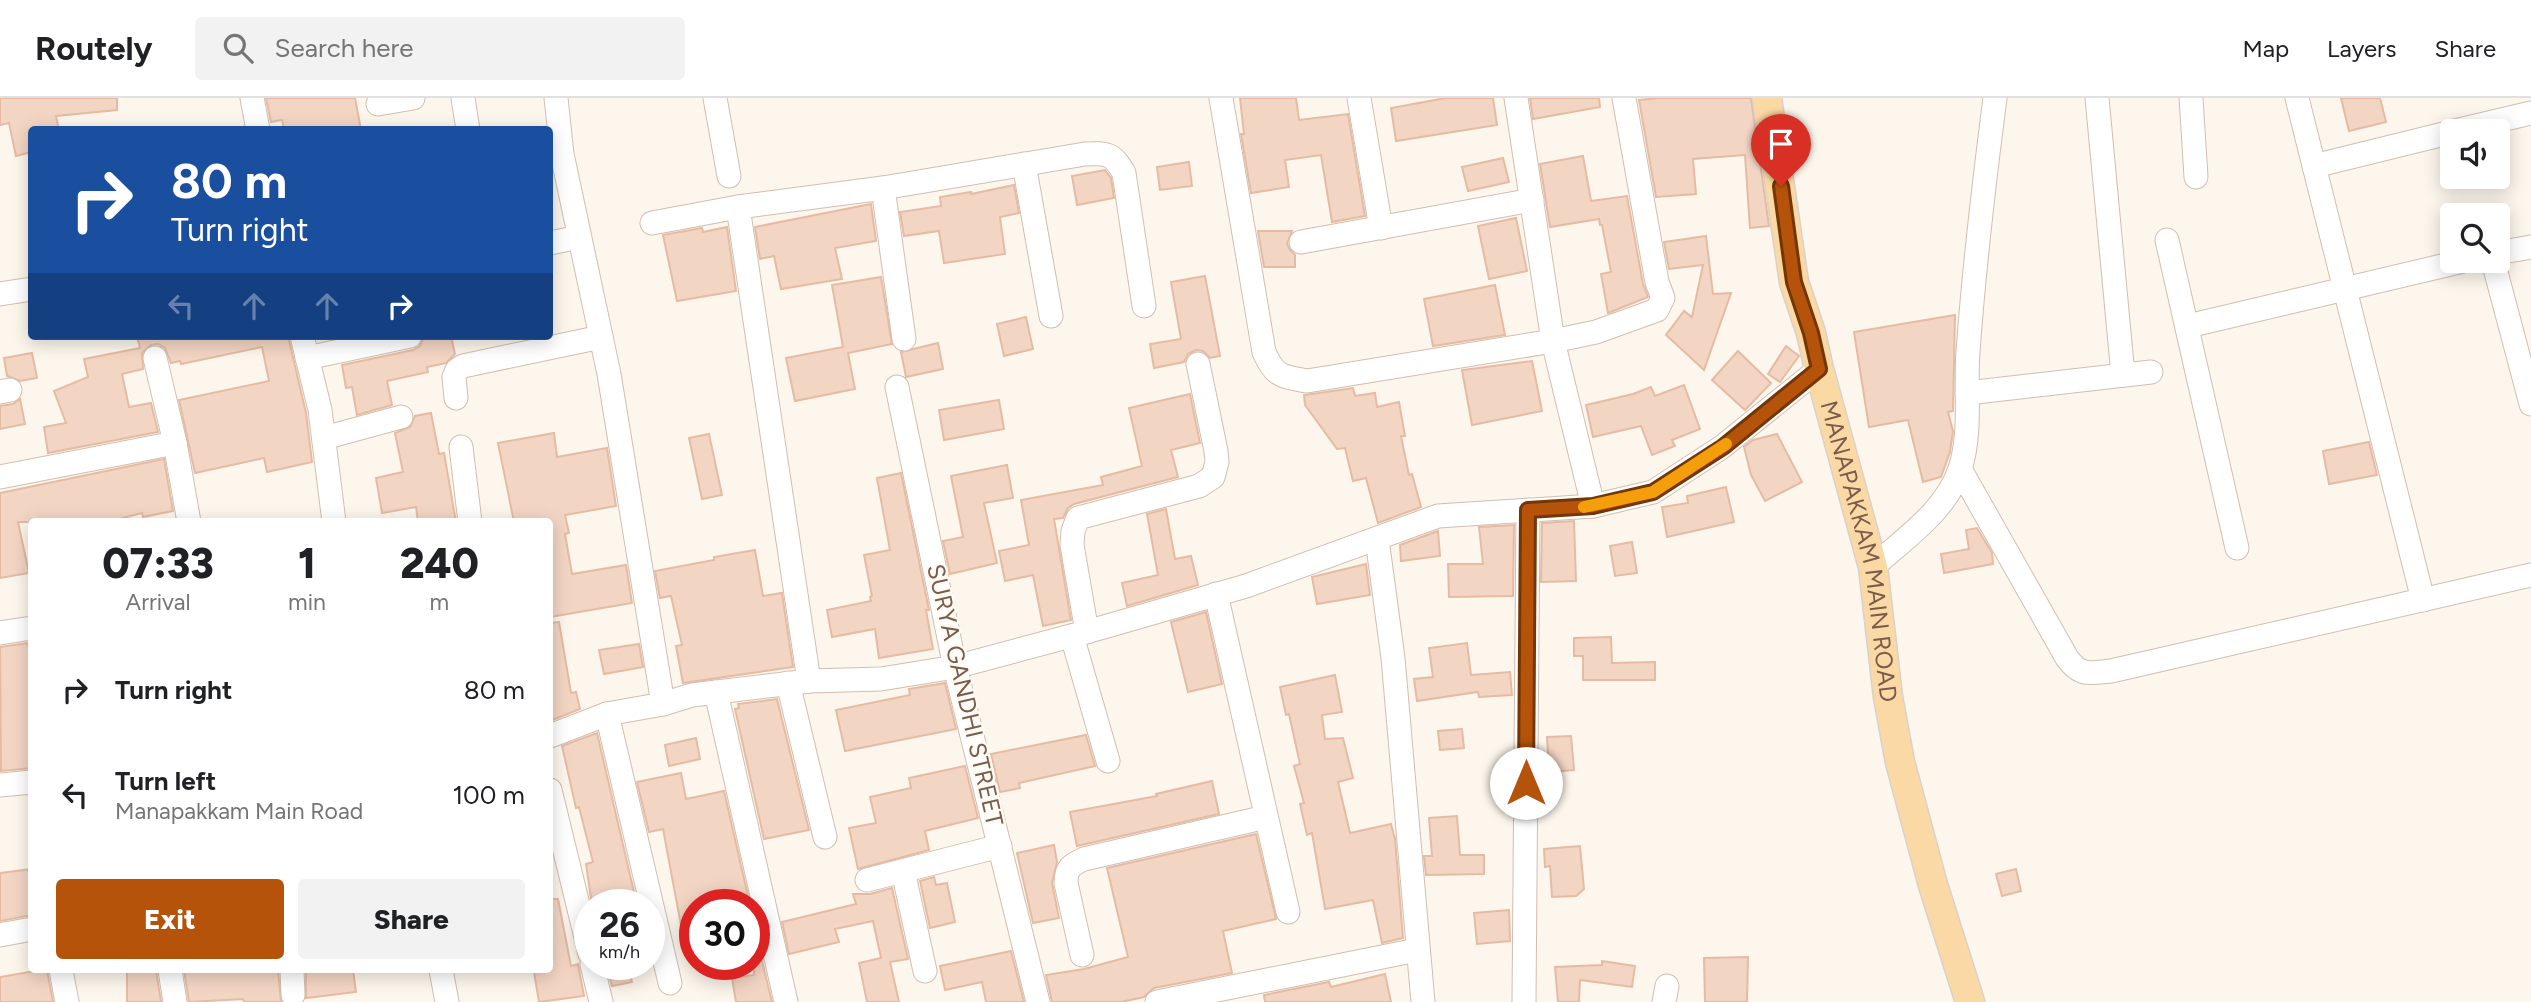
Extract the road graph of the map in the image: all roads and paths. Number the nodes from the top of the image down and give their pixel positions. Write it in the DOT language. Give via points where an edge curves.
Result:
graph roads {
  1 [pos="252,98"];
  2 [pos="413,98"];
  3 [pos="463,98"];
  4 [pos="556,98"];
  5 [pos="715,98"];
  6 [pos="1221,98"];
  7 [pos="1359,98"];
  8 [pos="1516,98"];
  9 [pos="1624,98"];
  10 [pos="1767,98"];
  11 [pos="1996,98"];
  12 [pos="2097,98"];
  13 [pos="2191,98"];
  14 [pos="2297,98"];
  15 [pos="378,104"];
  16 [pos="2531,113"];
  17 [pos="2506,119"];
  18 [pos="257,126"];
  19 [pos="467,126"];
  20 [pos="2440,135"];
  21 [pos="556,155"];
  22 [pos="1024,164"];
  23 [pos="2314,166"];
  24 [pos="729,176"];
  25 [pos="2196,177"];
  26 [pos="883,188"];
  27 [pos="1532,200"];
  28 [pos="737,207"];
  29 [pos="652,222"];
  30 [pos="1381,228"];
  31 [pos="579,237"];
  32 [pos="2167,240"];
  33 [pos="553,242"];
  34 [pos="1301,242"];
  35 [pos="2531,247"];
  36 [pos="2510,251"];
  37 [pos="2440,267"];
  38 [pos="2496,273"];
  39 [pos="2346,289"];
  40 [pos="28,290"];
  41 [pos="0,294"];
  42 [pos="1144,306"];
  43 [pos="1052,316"];
  44 [pos="2188,326"];
  45 [pos="601,337"];
  46 [pos="904,339"];
  47 [pos="372,340"];
  48 [pos="1553,341"];
  49 [pos="305,347"];
  50 [pos="155,358"];
  51 [pos="1198,364"];
  52 [pos="1819,369"];
  53 [pos="2151,372"];
  54 [pos="2123,375"];
  55 [pos="897,387"];
  56 [pos="1967,393"];
  57 [pos="456,398"];
  58 [pos="2531,404"];
  59 [pos="401,417"];
  60 [pos="324,438"];
  61 [pos="175,443"];
  62 [pos="461,447"];
  63 [pos="1960,469"];
  64 [pos="0,477"];
  65 [pos="1593,506"];
  66 [pos="1528,510"];
  67 [pos="187,518"];
  68 [pos="334,518"];
  69 [pos="470,518"];
  70 [pos="1377,539"];
  71 [pos="2237,548"];
  72 [pos="1873,567"];
  73 [pos="2531,575"];
  74 [pos="1216,594"];
  75 [pos="2423,600"];
  76 [pos="28,629"];
  77 [pos="0,633"];
  78 [pos="1079,634"];
  79 [pos="955,667"];
  80 [pos="799,682"];
  81 [pos="716,692"];
  82 [pos="663,704"];
  83 [pos="607,714"];
  84 [pos="553,735"];
  85 [pos="1108,761"];
  86 [pos="0,785"];
  87 [pos="28,786"];
  88 [pos="553,802"];
  89 [pos="1266,817"];
  90 [pos="825,837"];
  91 [pos="1000,846"];
  92 [pos="903,871"];
  93 [pos="867,880"];
  94 [pos="574,889"];
  95 [pos="1288,912"];
  96 [pos="28,930"];
  97 [pos="0,935"];
  98 [pos="1417,950"];
  99 [pos="1082,955"];
  100 [pos="925,971"];
  101 [pos="62,973"];
  102 [pos="170,973"];
  103 [pos="292,973"];
  104 [pos="442,973"];
  105 [pos="596,980"];
  106 [pos="670,983"];
  107 [pos="293,995"];
  108 [pos="67,1002"];
  109 [pos="175,1002"];
  110 [pos="447,1002"];
  111 [pos="601,1002"];
  112 [pos="786,1002"];
  113 [pos="1038,1002"];
  114 [pos="1157,1002"];
  115 [pos="1423,1002"];
  116 [pos="1524,1002"];
  117 [pos="1970,1002"];
  1 -- 18 [label="street"];
  2 -- 15 [label="street"];
  3 -- 19 [label="street"];
  4 -- 21 [label="street"];
  5 -- 24 [label="street"];
  6 -- 48 [label="street" via="1264,352 1271,369 1307,381"];
  7 -- 30 [label="street"];
  8 -- 27 [label="street"];
  9 -- 48 [label="street" via="1663,298 1657,310 1596,332"];
  10 -- 52 [label="main road, MANAPAKKAM MAIN ROAD" via="1794,282"];
  11 -- 56 [label="street" via="1979,217"];
  12 -- 54 [label="street"];
  13 -- 25 [label="street"];
  14 -- 23 [label="street"];
  16 -- 17 [label="street"];
  20 -- 23 [label="street"];
  21 -- 31 [label="street"];
  22 -- 26 [label="street"];
  22 -- 42 [label="street" via="1085,154 1114,157 1124,173"];
  22 -- 43 [label="street"];
  23 -- 39 [label="street"];
  26 -- 28 [label="street"];
  26 -- 46 [label="street"];
  27 -- 30 [label="street"];
  27 -- 48 [label="street"];
  28 -- 29 [label="street"];
  28 -- 80 [label="street"];
  30 -- 34 [label="street"];
  31 -- 33 [label="street"];
  31 -- 45 [label="street"];
  32 -- 44 [label="street"];
  35 -- 36 [label="street"];
  37 -- 39 [label="street"];
  38 -- 58 [label="street"];
  39 -- 44 [label="street"];
  39 -- 75 [label="street"];
  40 -- 41 [label="street"];
  44 -- 71 [label="street"];
  45 -- 57 [label="street" via="463,366 454,377"];
  45 -- 82 [label="street"];
  47 -- 49 [label="street"];
  48 -- 65 [label="street"];
  49 -- 60 [label="street"];
  50 -- 61 [label="street"];
  51 -- 78 [label="street" via="1216,451 1213,477 1199,486 1078,518 1072,545"];
  52 -- 65 [label="street" via="1723,447 1653,492"];
  52 -- 72 [label="main road, MANAPAKKAM MAIN ROAD"];
  53 -- 54 [label="street"];
  54 -- 56 [label="street"];
  55 -- 79 [label="street, SURYA GANDHI STREET"];
  56 -- 63 [label="street"];
  59 -- 60 [label="street"];
  60 -- 68 [label="street"];
  61 -- 64 [label="street"];
  61 -- 67 [label="street"];
  62 -- 69 [label="street"];
  63 -- 72 [label="street" via="1942,505"];
  63 -- 75 [label="street" via="2067,658 2076,670 2086,673"];
  65 -- 66 [label="street"];
  66 -- 70 [label="street" via="1438,516"];
  66 -- 116 [label="street"];
  70 -- 74 [label="street"];
  70 -- 98 [label="street" via="1393,658"];
  72 -- 117 [label="main road, MANAPAKKAM MAIN ROAD" via="1900,762"];
  73 -- 75 [label="street"];
  74 -- 78 [label="street"];
  74 -- 89 [label="street"];
  76 -- 77 [label="street"];
  78 -- 79 [label="street"];
  78 -- 85 [label="street"];
  79 -- 80 [label="street" via="881,679"];
  79 -- 91 [label="street, SURYA GANDHI STREET"];
  80 -- 81 [label="street"];
  80 -- 90 [label="street"];
  81 -- 82 [label="street"];
  81 -- 112 [label="street"];
  82 -- 83 [label="street"];
  83 -- 84 [label="street"];
  83 -- 106 [label="street"];
  86 -- 87 [label="street"];
  88 -- 94 [label="street"];
  89 -- 95 [label="street"];
  89 -- 99 [label="street" via="1072,864 1066,883"];
  91 -- 92 [label="street"];
  91 -- 113 [label="street, SURYA GANDHI STREET"];
  92 -- 93 [label="street"];
  92 -- 100 [label="street"];
  96 -- 97 [label="street"];
  98 -- 114 [label="street"];
  98 -- 115 [label="street"];
  101 -- 108 [label="street"];
  102 -- 109 [label="street"];
  103 -- 107 [label="street"];
  104 -- 110 [label="street"];
  105 -- 111 [label="street"];
}
